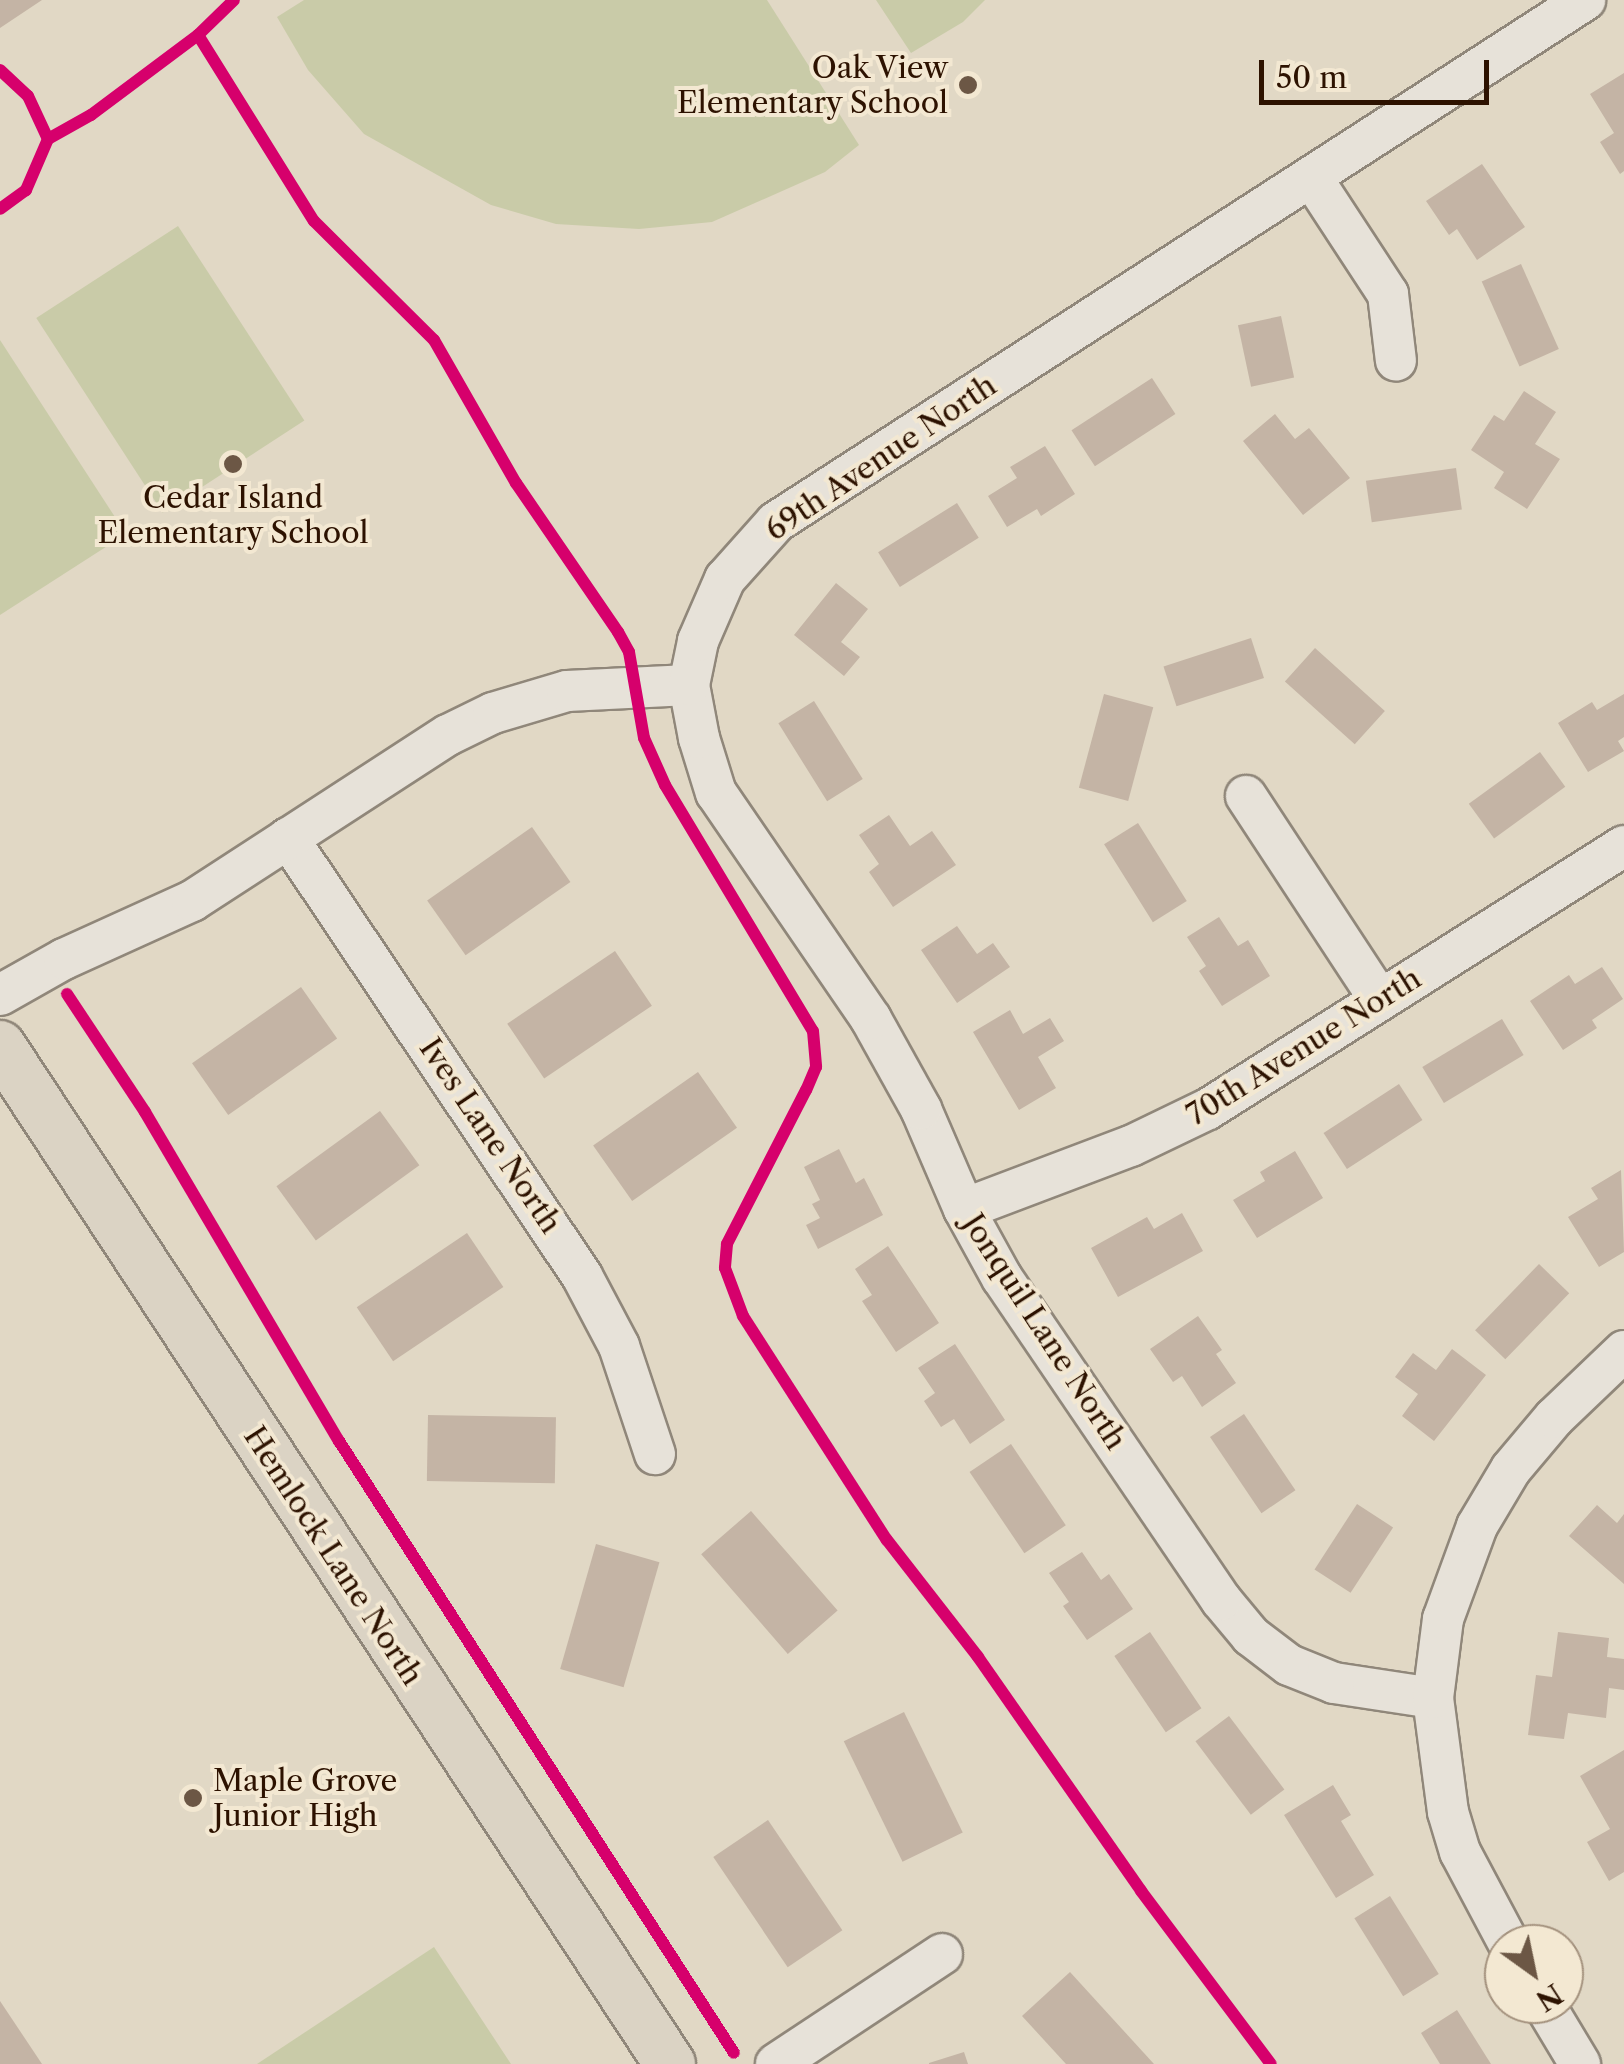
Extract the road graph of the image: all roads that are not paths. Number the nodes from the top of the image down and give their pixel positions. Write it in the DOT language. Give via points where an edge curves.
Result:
graph roads {
  1 [pos="1586,0"];
  2 [pos="1312,178"];
  3 [pos="1396,361"];
  4 [pos="690,685"];
  5 [pos="1246,796"];
  6 [pos="288,838"];
  7 [pos="1624,846"];
  8 [pos="0,994"];
  9 [pos="1380,1000"];
  10 [pos="0,1046"];
  11 [pos="964,1209"];
  12 [pos="1624,1351"];
  13 [pos="655,1454"];
  14 [pos="1432,1698"];
  15 [pos="1498,1924"];
  16 [pos="942,1954"];
  17 [pos="1556,2024"];
  18 [pos="670,2064"];
  19 [pos="776,2064"];
  20 [pos="1580,2064"];
  1 -- 2 [label="street, 69th Avenue North"];
  2 -- 3 [label="street" via="1388,294"];
  2 -- 4 [label="street, 69th Avenue North" via="776,522 725,579 698,641"];
  4 -- 6 [label="street" via="568,691 493,713 448,734"];
  4 -- 11 [label="street, Jonquil Lane North" via="716,793 871,1019 921,1109"];
  5 -- 9 [label="street"];
  6 -- 8 [label="street" via="165,916"];
  6 -- 13 [label="street, Ives Lane North" via="582,1276 619,1346"];
  7 -- 9 [label="street, 70th Avenue North"];
  9 -- 11 [label="street, 70th Avenue North" via="1167,1130"];
  10 -- 18 [label="main road, Hemlock Lane North"];
  11 -- 14 [label="street, Jonquil Lane North" via="1002,1278 1251,1636 1289,1665 1334,1683"];
  12 -- 14 [label="street" via="1510,1469 1477,1526 1443,1619"];
  14 -- 15 [label="street" via="1448,1812 1460,1852"];
  16 -- 19 [label="street"];
  17 -- 20 [label="street"];
}
